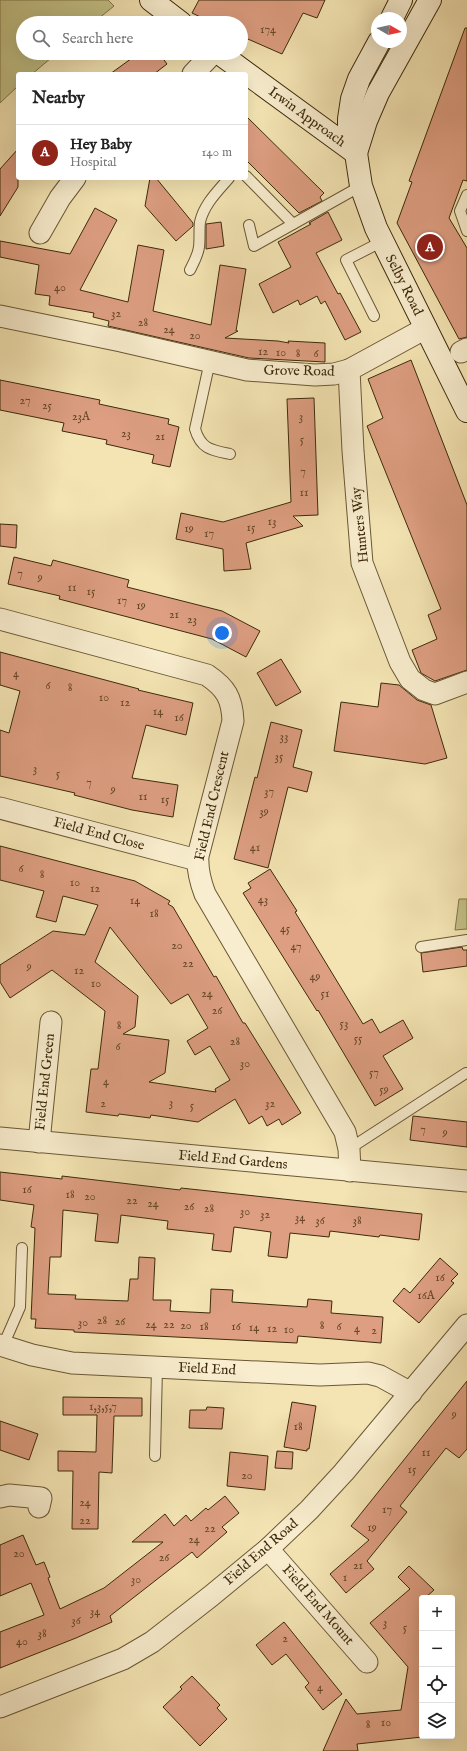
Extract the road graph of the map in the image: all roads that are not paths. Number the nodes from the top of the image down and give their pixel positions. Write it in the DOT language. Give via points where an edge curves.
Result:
graph roads {
  1 [pos="151,0"];
  2 [pos="401,0"];
  3 [pos="430,0"];
  4 [pos="395,12"];
  5 [pos="172,16"];
  6 [pos="376,48"];
  7 [pos="206,60"];
  8 [pos="229,60"];
  9 [pos="195,72"];
  10 [pos="245,72"];
  11 [pos="248,74"];
  12 [pos="356,153"];
  13 [pos="248,178"];
  14 [pos="74,180"];
  15 [pos="227,180"];
  16 [pos="361,186"];
  17 [pos="467,195"];
  18 [pos="294,224"];
  19 [pos="249,225"];
  20 [pos="467,231"];
  21 [pos="40,233"];
  22 [pos="383,241"];
  23 [pos="190,270"];
  24 [pos="0,316"];
  25 [pos="374,316"];
  26 [pos="426,328"];
  27 [pos="210,361"];
  28 [pos="349,370"];
  29 [pos="467,411"];
  30 [pos="230,454"];
  31 [pos="0,618"];
  32 [pos="467,682"];
  33 [pos="0,808"];
  34 [pos="197,860"];
  35 [pos="467,940"];
  36 [pos="421,947"];
  37 [pos="51,1022"];
  38 [pos="466,1073"];
  39 [pos="0,1138"];
  40 [pos="39,1142"];
  41 [pos="349,1149"];
  42 [pos="350,1171"];
  43 [pos="467,1181"];
  44 [pos="22,1248"];
  45 [pos="467,1325"];
  46 [pos="1,1346"];
  47 [pos="157,1367"];
  48 [pos="411,1392"];
  49 [pos="155,1456"];
  50 [pos="0,1497"];
  51 [pos="40,1507"];
  52 [pos="268,1549"];
  53 [pos="367,1662"];
  54 [pos="0,1707"];
  1 -- 5 [label="main road"];
  2 -- 4 [label="main road"];
  3 -- 12 [label="main road, Selby Road" via="378,93"];
  6 -- 12 [label="main road, Selby Road" via="352,99 349,132"];
  7 -- 9 [label="street"];
  8 -- 10 [label="main road, Irwin Approach"];
  11 -- 12 [label="main road, Irwin Approach"];
  12 -- 16 [label="main road, Selby Road"];
  13 -- 18 [label="lane"];
  14 -- 21 [label="street" via="60,198"];
  15 -- 23 [label="lane" via="205,209 200,222 199,247"];
  16 -- 18 [label="lane"];
  16 -- 22 [label="main road, Selby Road"];
  17 -- 20 [label="lane" via="460,211"];
  18 -- 19 [label="lane" via="254,246"];
  22 -- 25 [label="lane" via="346,260"];
  22 -- 26 [label="main road, Selby Road"];
  24 -- 27 [label="street, Grove Road"];
  26 -- 28 [label="street, Grove Road"];
  26 -- 29 [label="main road, Selby Road"];
  27 -- 28 [label="street, Grove Road" via="247,370 281,373 334,374"];
  27 -- 30 [label="lane" via="196,429 198,438 204,445 211,450"];
  28 -- 32 [label="street, Hunters Way" via="362,563 400,662 410,679 424,690 435,694"];
  31 -- 34 [label="street, Field End Crescent" via="207,675 219,683 228,694 233,721"];
  33 -- 34 [label="street, Field End Close"];
  34 -- 41 [label="street, Field End Crescent" via="200,882 205,894 345,1132"];
  35 -- 36 [label="lane"];
  37 -- 40 [label="street, Field End Green"];
  38 -- 41 [label="lane"];
  39 -- 40 [label="street, Field End Gardens"];
  40 -- 42 [label="street, Field End Gardens"];
  41 -- 42 [label="street, Field End Crescent"];
  42 -- 43 [label="street, Field End Gardens"];
  44 -- 46 [label="lane" via="20,1307"];
  45 -- 48 [label="street, Field End Road"];
  46 -- 47 [label="street, Field End" via="72,1363"];
  47 -- 48 [label="street, Field End" via="320,1375 368,1373 380,1376"];
  47 -- 49 [label="lane"];
  48 -- 52 [label="street, Field End Road" via="309,1510"];
  50 -- 51 [label="street" via="9,1495 41,1498"];
  52 -- 53 [label="street, Field End Mount"];
  52 -- 54 [label="street, Field End Road" via="152,1642 123,1659"];
}
